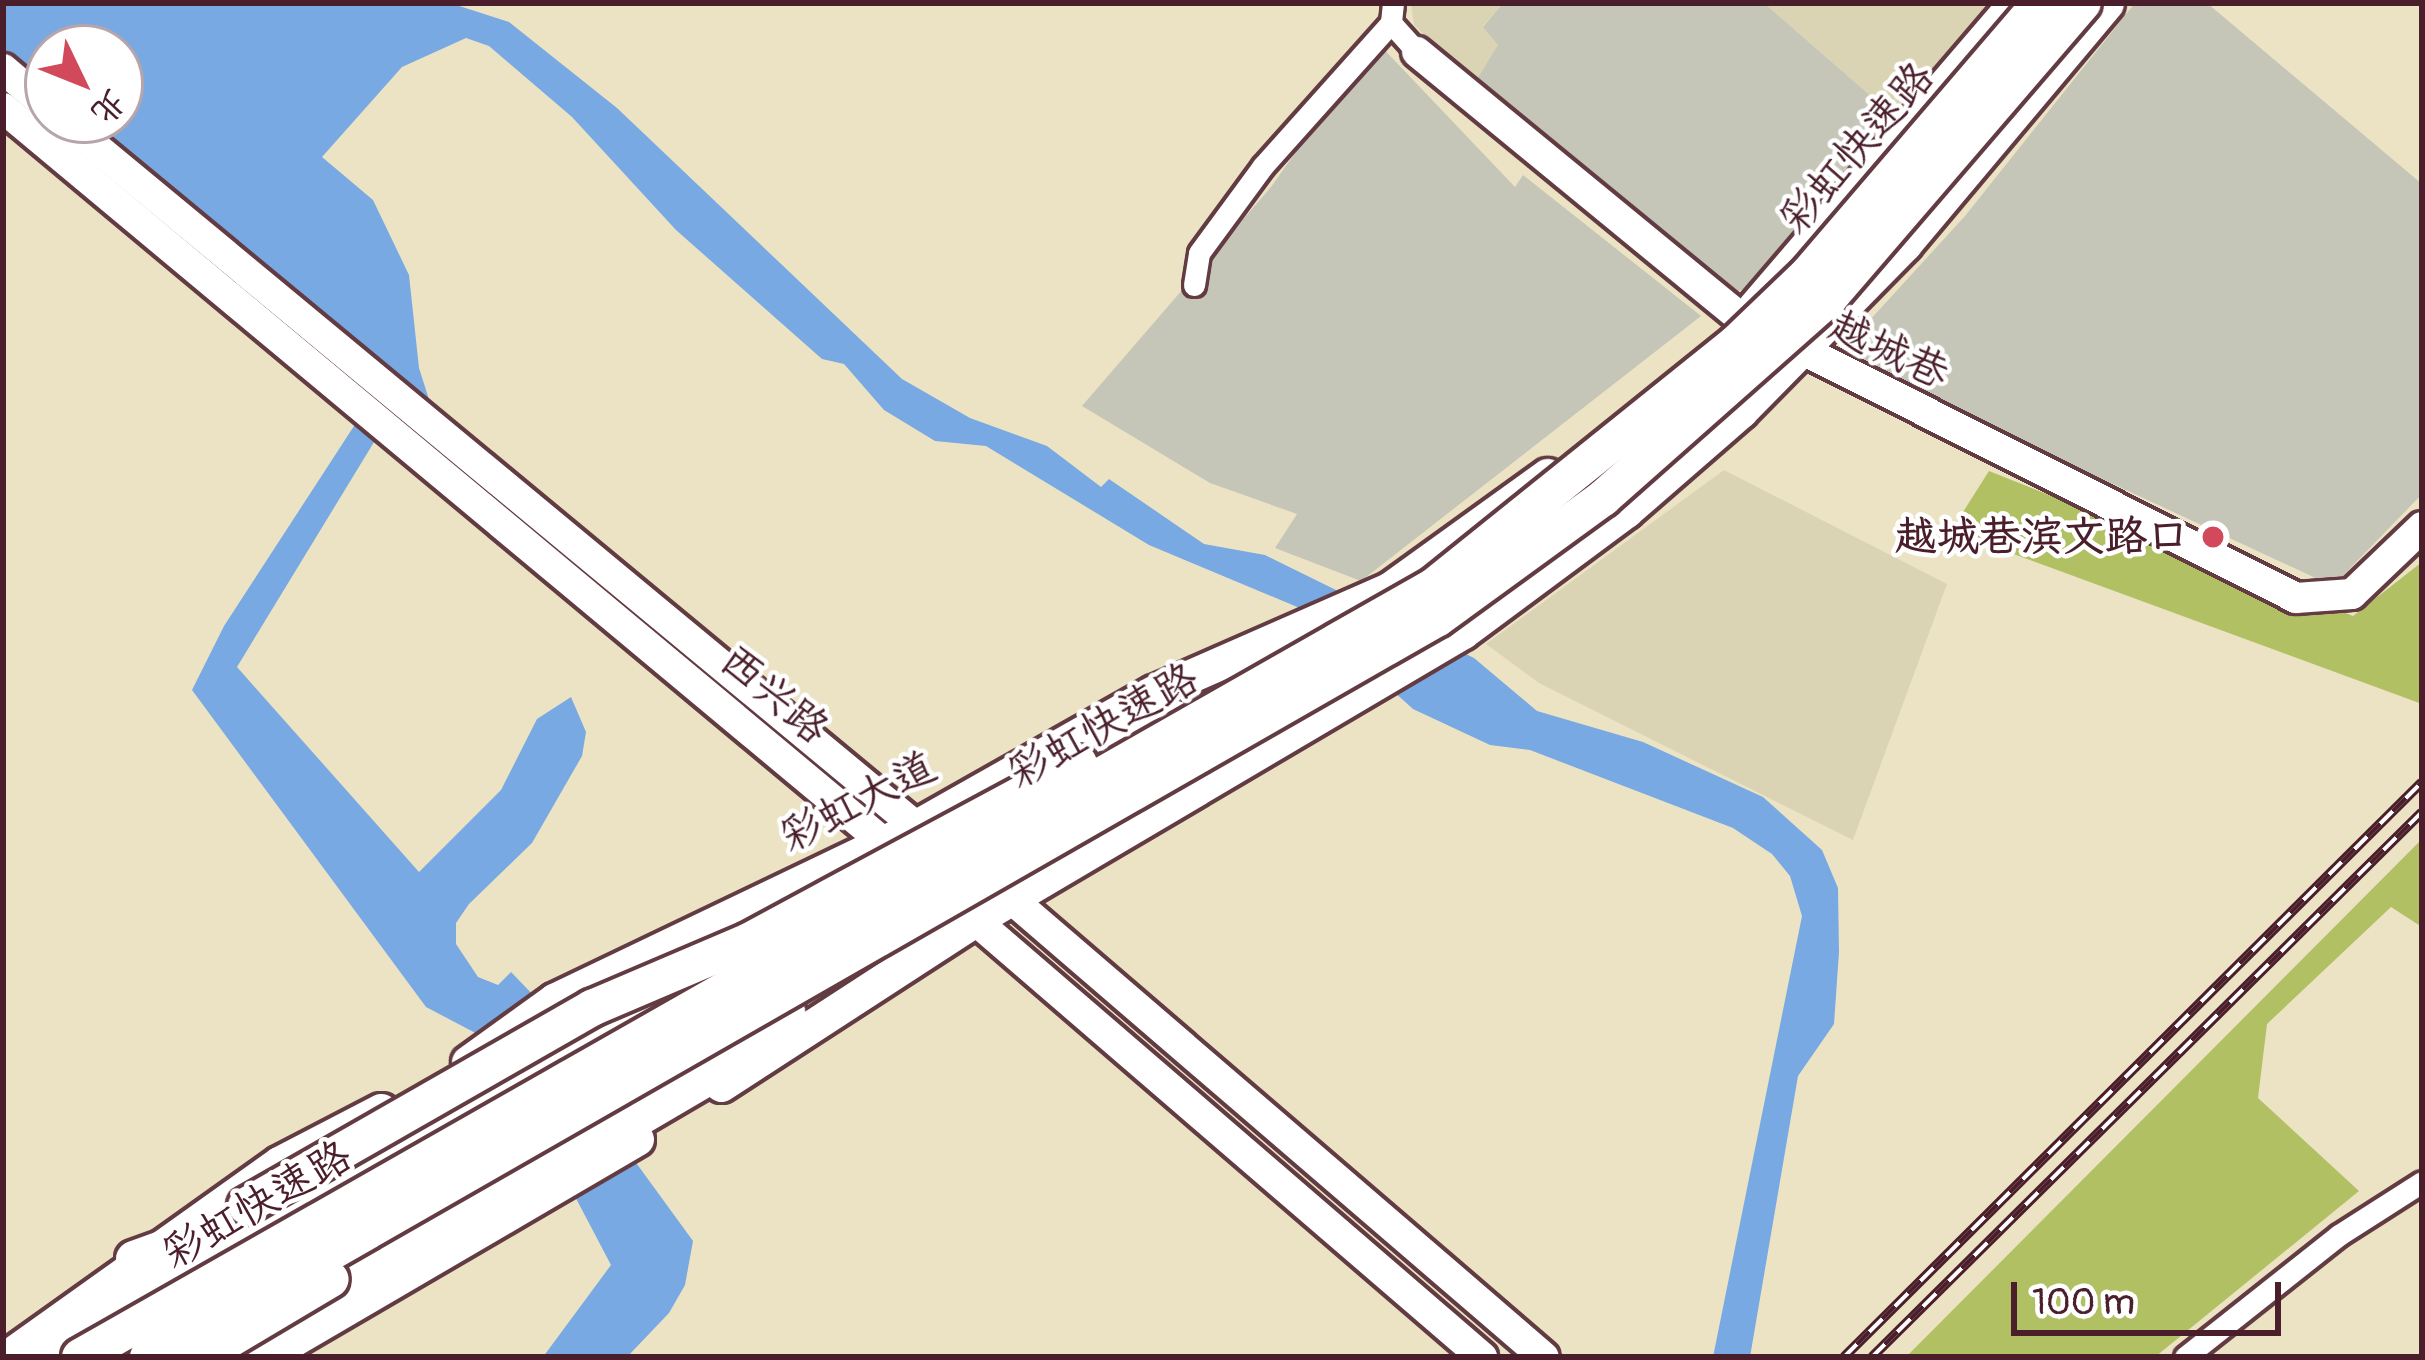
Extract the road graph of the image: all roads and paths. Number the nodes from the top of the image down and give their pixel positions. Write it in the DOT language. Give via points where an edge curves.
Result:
graph roads {
  1 [pos="2015,3"];
  2 [pos="2040,3"];
  3 [pos="2083,3"];
  4 [pos="2107,3"];
  5 [pos="1392,13"];
  6 [pos="1417,52"];
  7 [pos="3,108"];
  8 [pos="92,144"];
  9 [pos="1195,285"];
  10 [pos="1742,320"];
  11 [pos="1799,354"];
  12 [pos="2422,526"];
  13 [pos="1306,678"];
  14 [pos="915,827"];
  15 [pos="1012,898"];
  16 [pos="975,920"];
  17 [pos="747,942"];
  18 [pos="787,1012"];
  19 [pos="2422,1182"];
  20 [pos="134,1259"];
  21 [pos="7,1357"];
  22 [pos="27,1357"];
  23 [pos="80,1357"];
  24 [pos="148,1357"];
  25 [pos="200,1357"];
  26 [pos="230,1357"];
  27 [pos="264,1357"];
  28 [pos="1483,1357"];
  29 [pos="1544,1357"];
  30 [pos="2185,1357"];
  1 -- 10 [label="main road, 彩虹大道"];
  2 -- 13 [label="highway, 彩虹快速路, bridge" via="1808,274 1735,344 1434,586"];
  3 -- 13 [label="highway, 彩虹快速路, bridge" via="1885,238 1674,439 1438,618"];
  4 -- 11 [label="main road" via="1905,244"];
  5 -- 6 [label="street"];
  5 -- 9 [label="street" via="1198,253"];
  6 -- 10 [label="main road, 越城巷"];
  7 -- 16 [label="main road, 西兴路"];
  8 -- 14 [label="main road, 西兴路"];
  10 -- 11 [label="main road, 越城巷"];
  10 -- 14 [label="main road, 彩虹大道" via="1582,450 1389,589 1154,692"];
  11 -- 12 [label="main road, 越城巷" via="2156,522 2296,598 2352,594"];
  11 -- 15 [label="main road" via="1626,512 1463,632"];
  13 -- 17 [label="highway, bridge" via="1114,745"];
  13 -- 18 [label="highway, bridge" via="1145,808"];
  13 -- 23 [label="highway, 彩虹快速路, bridge"];
  13 -- 24 [label="highway, 彩虹快速路, bridge"];
  14 -- 15 [label="main road, 西兴路"];
  14 -- 20 [label="main road, 彩虹大道" via="554,1000 484,1053 279,1163"];
  15 -- 16 [label="main road"];
  15 -- 29 [label="main road, 西兴路"];
  16 -- 27 [label="main road" via="648,1132"];
  16 -- 28 [label="main road, 西兴路"];
  17 -- 20 [label="highway, bridge" via="592,1008 196,1238"];
  17 -- 22 [label="highway, bridge"];
  18 -- 25 [label="highway, bridge"];
  18 -- 26 [label="highway" via="718,1071"];
  19 -- 30 [label="street" via="2339,1234"];
  20 -- 21 [label="main road, 彩虹大道"];
}
